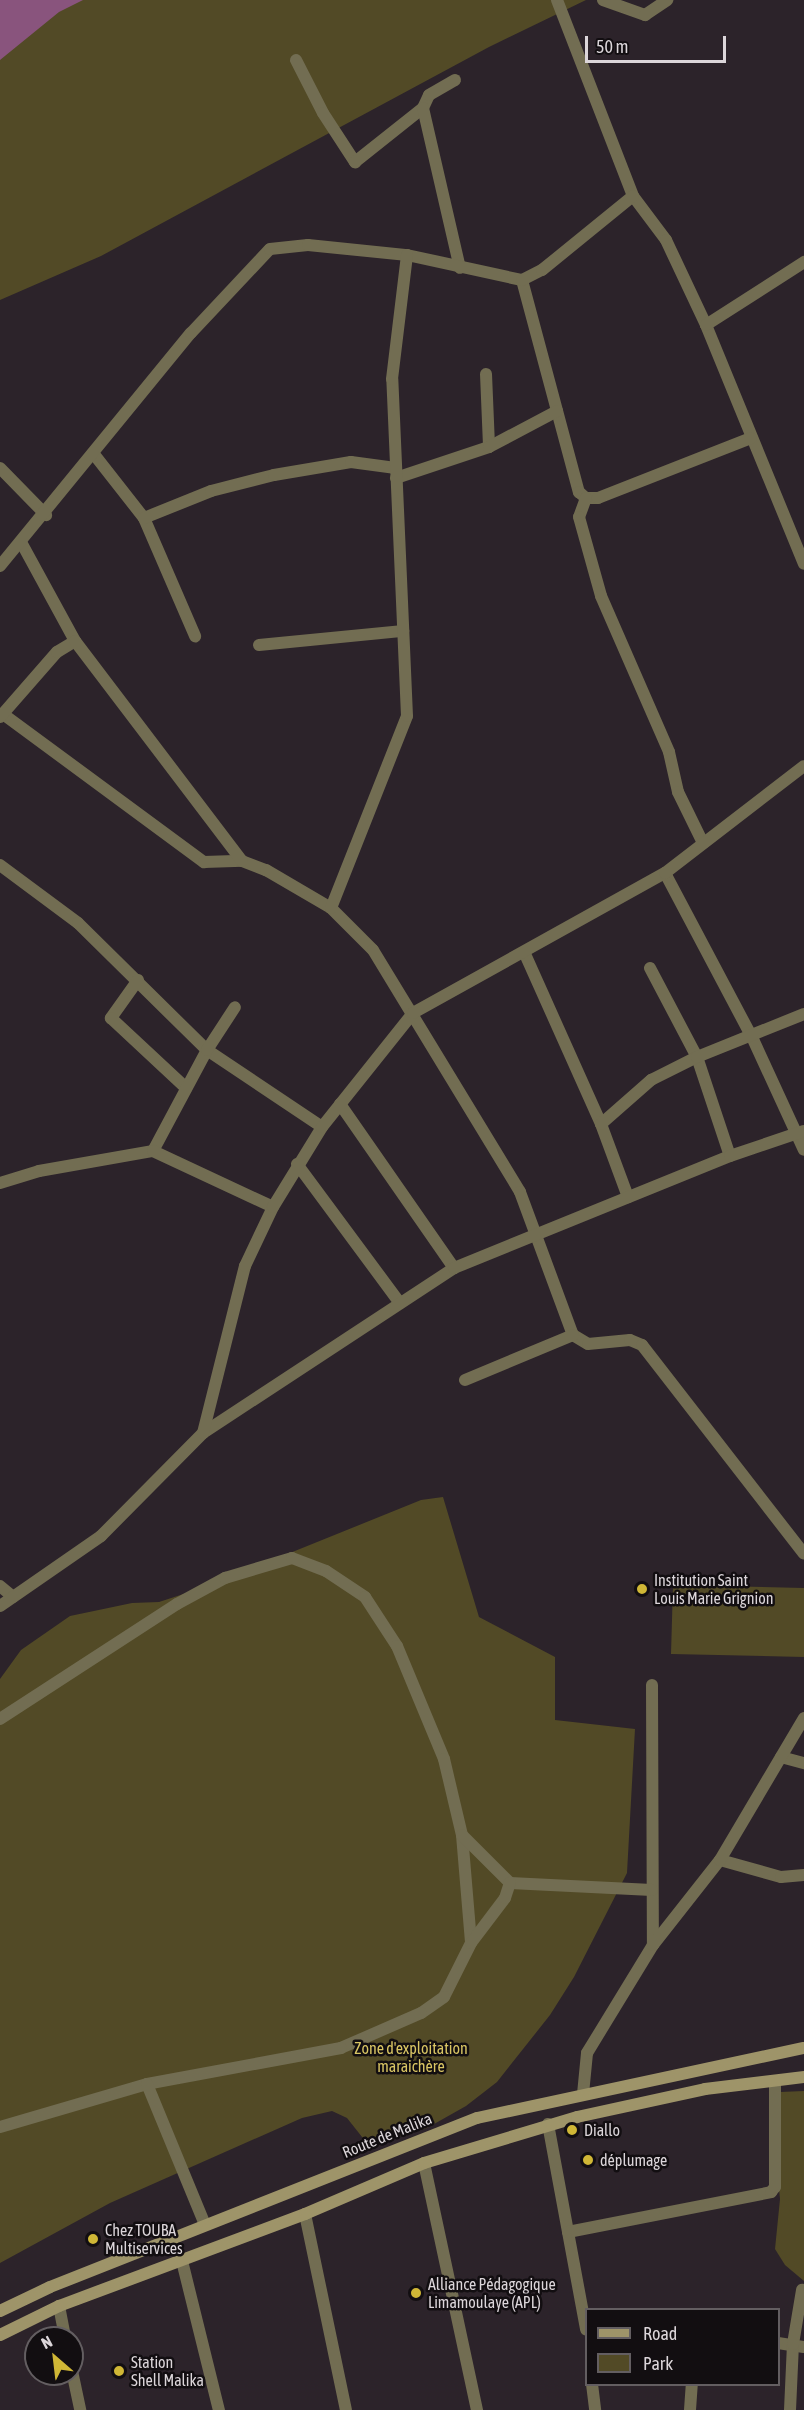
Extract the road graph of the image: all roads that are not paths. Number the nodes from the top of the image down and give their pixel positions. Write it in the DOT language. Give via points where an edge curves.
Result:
graph roads {
  1 [pos="557,0"];
  2 [pos="603,0"];
  3 [pos="667,0"];
  4 [pos="296,60"];
  5 [pos="455,80"];
  6 [pos="423,108"];
  7 [pos="633,196"];
  8 [pos="407,255"];
  9 [pos="804,262"];
  10 [pos="460,268"];
  11 [pos="522,280"];
  12 [pos="705,325"];
  13 [pos="486,374"];
  14 [pos="558,411"];
  15 [pos="751,438"];
  16 [pos="489,447"];
  17 [pos="93,453"];
  18 [pos="0,468"];
  19 [pos="396,473"];
  20 [pos="586,498"];
  21 [pos="46,515"];
  22 [pos="144,518"];
  23 [pos="21,542"];
  24 [pos="804,564"];
  25 [pos="0,566"];
  26 [pos="403,631"];
  27 [pos="195,636"];
  28 [pos="75,641"];
  29 [pos="259,645"];
  30 [pos="1,716"];
  31 [pos="804,766"];
  32 [pos="703,843"];
  33 [pos="242,861"];
  34 [pos="0,865"];
  35 [pos="665,873"];
  36 [pos="331,908"];
  37 [pos="525,954"];
  38 [pos="650,968"];
  39 [pos="138,980"];
  40 [pos="236,1007"];
  41 [pos="413,1013"];
  42 [pos="804,1014"];
  43 [pos="752,1037"];
  44 [pos="207,1050"];
  45 [pos="697,1057"];
  46 [pos="186,1088"];
  47 [pos="340,1104"];
  48 [pos="601,1124"];
  49 [pos="322,1127"];
  50 [pos="800,1132"];
  51 [pos="804,1150"];
  52 [pos="153,1151"];
  53 [pos="730,1156"];
  54 [pos="297,1164"];
  55 [pos="0,1183"];
  56 [pos="628,1197"];
  57 [pos="273,1207"];
  58 [pos="535,1237"];
  59 [pos="454,1268"];
  60 [pos="400,1303"];
  61 [pos="573,1335"];
  62 [pos="465,1380"];
  63 [pos="203,1433"];
  64 [pos="804,1554"];
  65 [pos="0,1586"];
  66 [pos="13,1598"];
  67 [pos="0,1606"];
  68 [pos="652,1685"];
  69 [pos="804,1718"];
  70 [pos="0,1719"];
  71 [pos="781,1757"];
  72 [pos="804,1763"];
  73 [pos="462,1835"];
  74 [pos="720,1860"];
  75 [pos="804,1875"];
  76 [pos="510,1883"];
  77 [pos="652,1890"];
  78 [pos="471,1944"];
  79 [pos="653,1945"];
  80 [pos="804,2048"];
  81 [pos="804,2077"];
  82 [pos="775,2081"];
  83 [pos="147,2084"];
  84 [pos="583,2094"];
  85 [pos="548,2124"];
  86 [pos="0,2127"];
  87 [pos="424,2163"];
  88 [pos="305,2214"];
  89 [pos="205,2225"];
  90 [pos="568,2232"];
  91 [pos="182,2260"];
  92 [pos="802,2290"];
  93 [pos="59,2306"];
  94 [pos="0,2311"];
  95 [pos="585,2325"];
  96 [pos="63,2326"];
  97 [pos="0,2335"];
  98 [pos="780,2343"];
  99 [pos="798,2346"];
  100 [pos="75,2386"];
  101 [pos="592,2386"];
  102 [pos="692,2386"];
  103 [pos="80,2410"];
  104 [pos="219,2410"];
  105 [pos="346,2410"];
  106 [pos="477,2410"];
  107 [pos="595,2410"];
  108 [pos="690,2410"];
  109 [pos="790,2410"];
  1 -- 7 [label="street"];
  2 -- 3 [label="street" via="645,15"];
  4 -- 6 [label="street" via="323,113 355,162"];
  5 -- 6 [label="street" via="429,95"];
  6 -- 10 [label="street"];
  7 -- 11 [label="street" via="542,270"];
  7 -- 12 [label="street" via="666,240"];
  8 -- 10 [label="street"];
  8 -- 17 [label="street" via="308,245 270,249 191,333"];
  8 -- 19 [label="street" via="392,379"];
  9 -- 12 [label="street"];
  10 -- 11 [label="street"];
  11 -- 14 [label="street"];
  12 -- 15 [label="street"];
  13 -- 16 [label="street"];
  14 -- 16 [label="street"];
  14 -- 20 [label="street" via="579,492"];
  15 -- 20 [label="street" via="598,498"];
  15 -- 24 [label="street"];
  16 -- 19 [label="street"];
  17 -- 21 [label="street"];
  17 -- 22 [label="street"];
  18 -- 21 [label="street"];
  19 -- 22 [label="street" via="351,462 274,475 211,491"];
  19 -- 26 [label="street"];
  20 -- 32 [label="street" via="579,517 601,596 669,752 678,792"];
  21 -- 23 [label="street"];
  22 -- 27 [label="street"];
  23 -- 25 [label="street"];
  23 -- 28 [label="street"];
  26 -- 29 [label="street"];
  26 -- 36 [label="street" via="407,716"];
  28 -- 30 [label="street" via="57,651"];
  28 -- 33 [label="street"];
  30 -- 33 [label="street" via="204,862"];
  31 -- 32 [label="street"];
  32 -- 35 [label="street"];
  33 -- 36 [label="street"];
  34 -- 39 [label="street" via="78,923"];
  35 -- 37 [label="street"];
  35 -- 43 [label="street"];
  36 -- 41 [label="street" via="374,950"];
  37 -- 41 [label="street"];
  37 -- 48 [label="street"];
  38 -- 45 [label="street"];
  39 -- 44 [label="street"];
  39 -- 46 [label="street" via="111,1018"];
  40 -- 44 [label="street"];
  41 -- 47 [label="street"];
  41 -- 58 [label="street" via="520,1192"];
  42 -- 43 [label="street"];
  43 -- 45 [label="street"];
  43 -- 50 [label="street"];
  44 -- 46 [label="street"];
  44 -- 49 [label="street"];
  45 -- 48 [label="street" via="651,1080"];
  45 -- 53 [label="street"];
  46 -- 52 [label="street"];
  47 -- 49 [label="street"];
  47 -- 59 [label="street"];
  48 -- 56 [label="street"];
  49 -- 54 [label="street"];
  50 -- 51 [label="street"];
  50 -- 53 [label="street"];
  52 -- 55 [label="street" via="39,1171"];
  52 -- 57 [label="street"];
  53 -- 56 [label="street"];
  54 -- 57 [label="street"];
  54 -- 60 [label="street"];
  56 -- 58 [label="street"];
  57 -- 63 [label="street" via="245,1266"];
  58 -- 59 [label="street"];
  58 -- 61 [label="street"];
  59 -- 60 [label="street"];
  60 -- 63 [label="street"];
  61 -- 62 [label="street"];
  61 -- 64 [label="street" via="588,1344 630,1341 642,1345"];
  63 -- 66 [label="street" via="101,1536"];
  65 -- 66 [label="street"];
  66 -- 67 [label="street"];
  68 -- 77 [label="street"];
  69 -- 71 [label="street"];
  70 -- 73 [label="street" via="196,1593 225,1578 292,1558 326,1571 364,1597 397,1646 444,1760"];
  71 -- 72 [label="street"];
  71 -- 74 [label="street"];
  73 -- 76 [label="street"];
  73 -- 78 [label="street"];
  74 -- 75 [label="street" via="781,1877"];
  74 -- 79 [label="street"];
  76 -- 77 [label="street"];
  76 -- 78 [label="street" via="505,1898"];
  77 -- 79 [label="street"];
  78 -- 83 [label="street" via="444,1997 421,2013 341,2048"];
  79 -- 84 [label="street" via="587,2053"];
  80 -- 84 [label="main road, Route de Malika"];
  81 -- 82 [label="main road"];
  82 -- 85 [label="main road" via="705,2089"];
  82 -- 90 [label="street" via="775,2187 771,2193"];
  83 -- 86 [label="street"];
  83 -- 89 [label="street"];
  84 -- 89 [label="main road, Route de Malika" via="477,2118"];
  85 -- 87 [label="main road"];
  85 -- 90 [label="street"];
  87 -- 88 [label="main road"];
  87 -- 106 [label="street"];
  88 -- 91 [label="main road"];
  88 -- 105 [label="street"];
  89 -- 94 [label="main road, Route de Malika"];
  90 -- 95 [label="street"];
  91 -- 93 [label="main road"];
  91 -- 104 [label="street"];
  92 -- 99 [label="street"];
  93 -- 96 [label="street"];
  93 -- 97 [label="main road"];
  98 -- 99 [label="street"];
  99 -- 109 [label="street"];
  100 -- 103 [label="street"];
  101 -- 107 [label="street"];
  102 -- 108 [label="street"];
}
